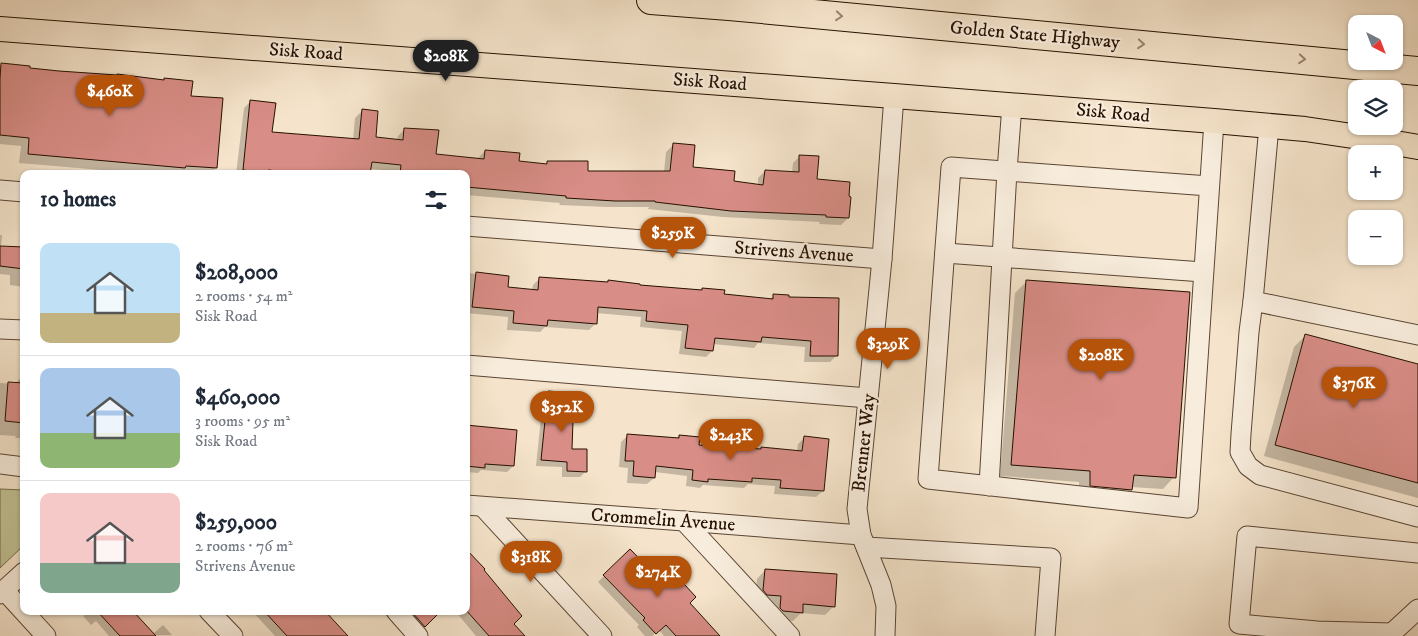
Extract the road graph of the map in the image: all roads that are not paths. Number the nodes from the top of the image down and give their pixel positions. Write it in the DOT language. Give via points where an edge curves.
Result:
graph roads {
  1 [pos="651,0"];
  2 [pos="0,30"];
  3 [pos="1418,71"];
  4 [pos="894,96"];
  5 [pos="1012,106"];
  6 [pos="1214,122"];
  7 [pos="1269,126"];
  8 [pos="1418,147"];
  9 [pos="1007,171"];
  10 [pos="1209,186"];
  11 [pos="0,190"];
  12 [pos="20,192"];
  13 [pos="470,226"];
  14 [pos="945,254"];
  15 [pos="882,258"];
  16 [pos="1002,258"];
  17 [pos="1203,272"];
  18 [pos="1253,301"];
  19 [pos="0,329"];
  20 [pos="20,330"];
  21 [pos="1418,335"];
  22 [pos="470,365"];
  23 [pos="868,398"];
  24 [pos="0,464"];
  25 [pos="20,466"];
  26 [pos="989,486"];
  27 [pos="475,506"];
  28 [pos="1418,517"];
  29 [pos="684,521"];
  30 [pos="863,541"];
  31 [pos="1418,553"];
  32 [pos="20,576"];
  33 [pos="2,592"];
  34 [pos="1418,609"];
  35 [pos="20,610"];
  36 [pos="25,615"];
  37 [pos="213,615"];
  38 [pos="400,615"];
  39 [pos="1317,634"];
  40 [pos="46,636"];
  41 [pos="233,636"];
  42 [pos="418,636"];
  43 [pos="602,636"];
  44 [pos="790,636"];
  45 [pos="885,636"];
  46 [pos="1045,636"];
  1 -- 3 [label="highway, Golden State Highway, one-way"];
  2 -- 4 [label="main road, Sisk Road"];
  4 -- 5 [label="main road, Sisk Road"];
  4 -- 15 [label="street, Brenner Way"];
  5 -- 6 [label="main road, Sisk Road"];
  5 -- 9 [label="street"];
  6 -- 7 [label="main road, Sisk Road"];
  6 -- 10 [label="street"];
  7 -- 8 [label="main road, Sisk Road" via="1358,136"];
  7 -- 18 [label="street"];
  9 -- 10 [label="street"];
  9 -- 14 [label="street" via="952,166"];
  9 -- 16 [label="street"];
  10 -- 17 [label="street"];
  11 -- 12 [label="street"];
  13 -- 15 [label="street, Strivens Avenue"];
  14 -- 16 [label="street"];
  14 -- 26 [label="street" via="928,479"];
  15 -- 23 [label="street, Brenner Way"];
  16 -- 17 [label="street"];
  16 -- 26 [label="street"];
  17 -- 26 [label="street" via="1188,508"];
  18 -- 21 [label="street"];
  18 -- 28 [label="street" via="1240,443 1240,452 1248,466 1260,474"];
  19 -- 20 [label="street"];
  22 -- 23 [label="street"];
  23 -- 30 [label="street, Brenner Way" via="857,509"];
  24 -- 25 [label="street"];
  27 -- 29 [label="street, Crommelin Avenue"];
  27 -- 43 [label="street"];
  29 -- 30 [label="street, Crommelin Avenue"];
  29 -- 44 [label="street"];
  30 -- 45 [label="street, Brenner Way" via="886,606"];
  30 -- 46 [label="street, Crommelin Avenue" via="1050,558"];
  31 -- 39 [label="street" via="1247,536 1239,624"];
  32 -- 33 [label="street"];
  33 -- 35 [label="street"];
  34 -- 39 [label="street" via="1392,633"];
  36 -- 40 [label="street"];
  37 -- 41 [label="street"];
  38 -- 42 [label="street"];
}
